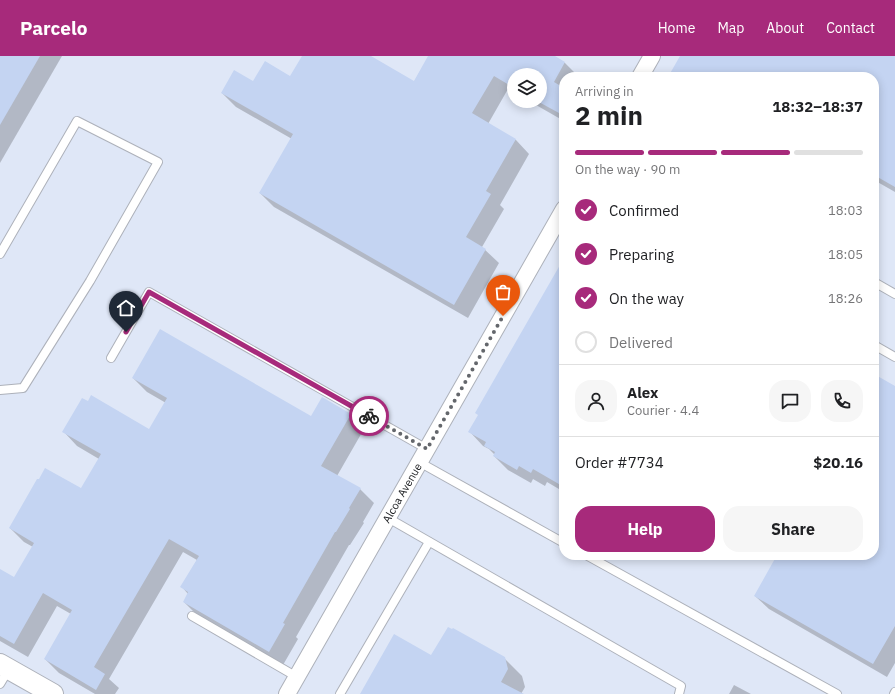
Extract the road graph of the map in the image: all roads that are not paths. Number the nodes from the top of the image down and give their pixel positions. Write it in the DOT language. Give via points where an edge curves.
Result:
graph roads {
  1 [pos="652,56"];
  2 [pos="643,72"];
  3 [pos="559,218"];
  4 [pos="0,254"];
  5 [pos="879,285"];
  6 [pos="895,294"];
  7 [pos="879,348"];
  8 [pos="895,357"];
  9 [pos="111,358"];
  10 [pos="0,390"];
  11 [pos="423,456"];
  12 [pos="388,518"];
  13 [pos="559,540"];
  14 [pos="429,542"];
  15 [pos="595,560"];
  16 [pos="192,616"];
  17 [pos="3,672"];
  18 [pos="297,677"];
  19 [pos="53,694"];
  20 [pos="287,694"];
  21 [pos="340,694"];
  22 [pos="679,694"];
  23 [pos="836,694"];
  1 -- 2 [label="street"];
  3 -- 11 [label="street, Alcoa Avenue"];
  4 -- 10 [label="lane" via="77,121 158,162 90,282 23,388"];
  5 -- 6 [label="lane"];
  7 -- 8 [label="lane"];
  9 -- 11 [label="lane" via="149,292"];
  11 -- 12 [label="street, Alcoa Avenue"];
  11 -- 13 [label="lane"];
  12 -- 14 [label="lane"];
  12 -- 18 [label="street, Alcoa Avenue"];
  14 -- 21 [label="lane"];
  14 -- 22 [label="lane" via="681,686"];
  15 -- 23 [label="lane"];
  16 -- 18 [label="lane"];
  17 -- 19 [label="street"];
  18 -- 20 [label="street, Alcoa Avenue"];
}
